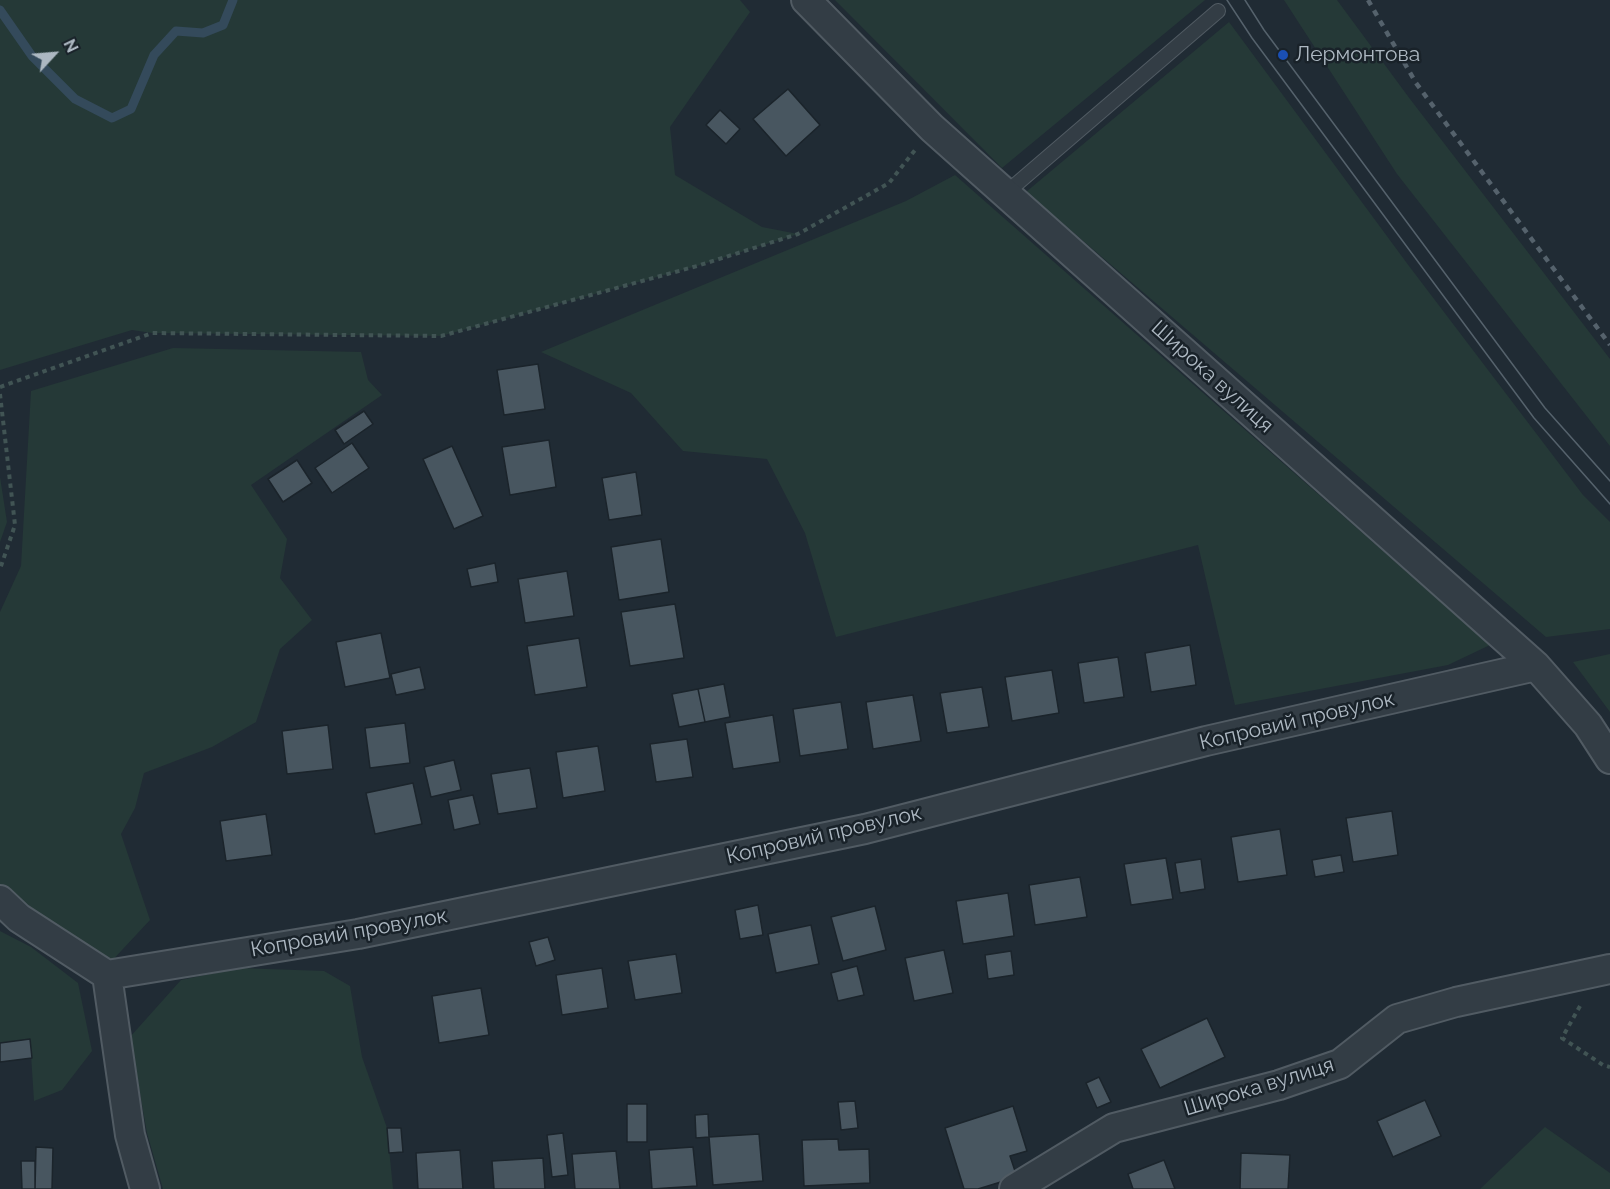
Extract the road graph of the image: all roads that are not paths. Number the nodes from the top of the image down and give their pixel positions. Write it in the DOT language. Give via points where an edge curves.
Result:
graph roads {
  1 [pos="806,0"];
  2 [pos="1218,11"];
  3 [pos="1006,193"];
  4 [pos="1536,666"];
  5 [pos="1610,759"];
  6 [pos="6,910"];
  7 [pos="1604,970"];
  8 [pos="106,975"];
  9 [pos="145,1189"];
  10 [pos="1014,1189"];
  1 -- 3 [label="street, Широка вулиця" via="932,128"];
  2 -- 3 [label="lane"];
  3 -- 4 [label="street, Широка вулиця"];
  4 -- 5 [label="street, Широка вулиця" via="1588,725"];
  4 -- 8 [label="street, Копровий провулок" via="1206,741 865,829 358,934"];
  6 -- 8 [label="street"];
  7 -- 10 [label="street, Широка вулиця" via="1397,1019 1340,1064 1279,1085 1114,1128"];
  8 -- 9 [label="street" via="130,1135"];
}
